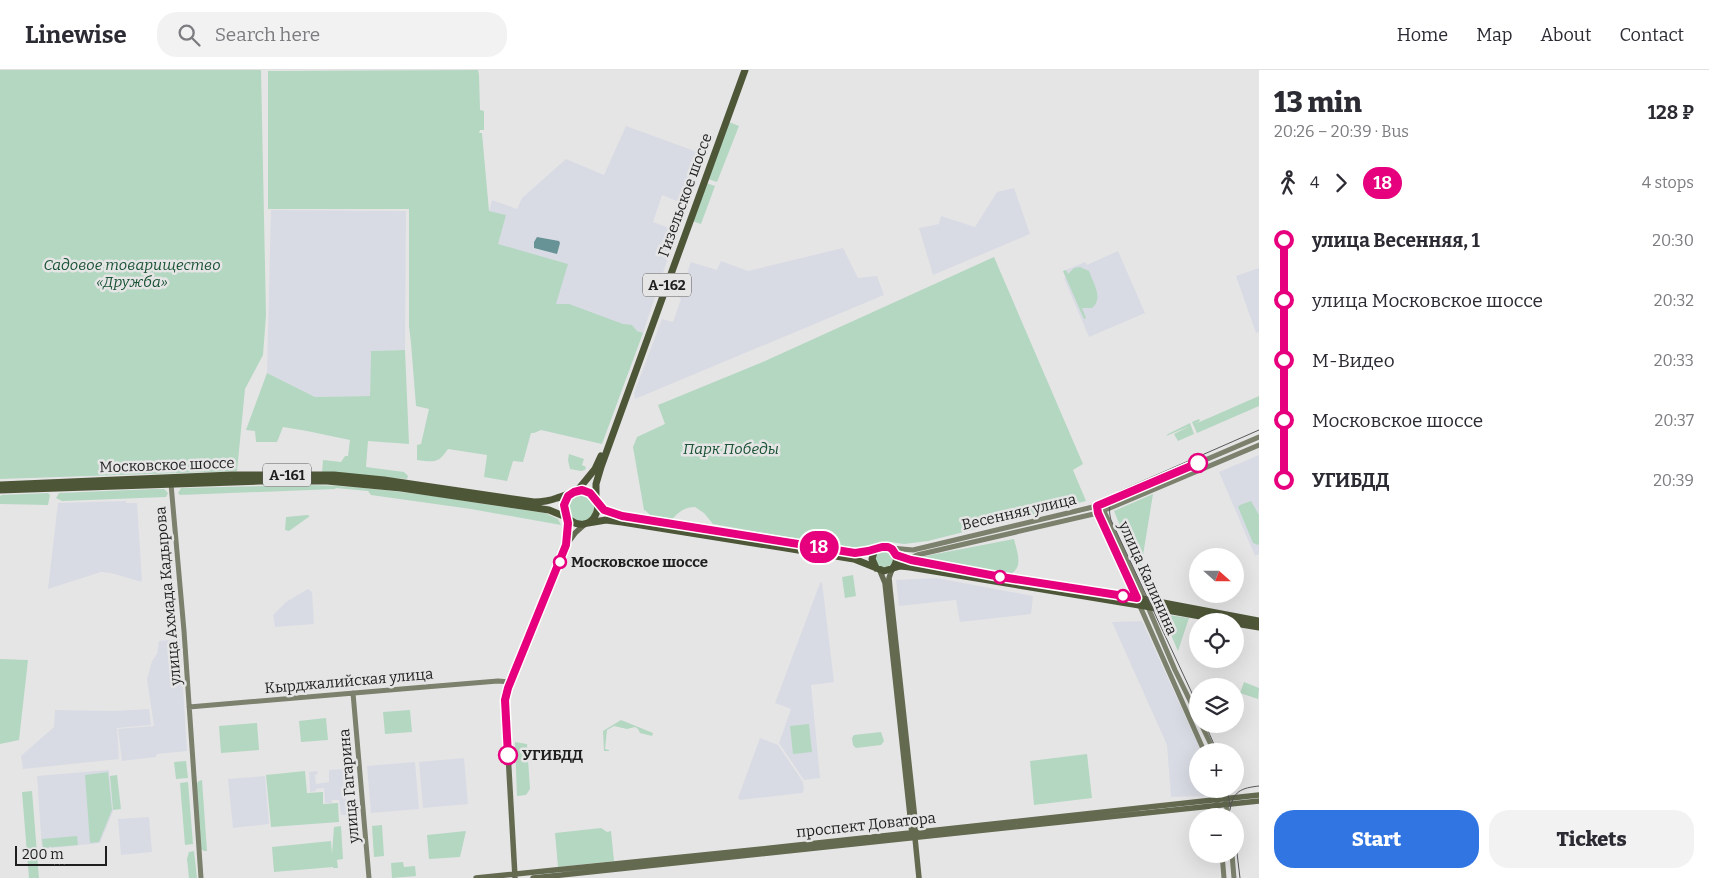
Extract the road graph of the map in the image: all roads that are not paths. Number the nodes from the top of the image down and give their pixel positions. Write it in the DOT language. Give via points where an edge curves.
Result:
graph roads {
  1 [pos="740,70"];
  2 [pos="745,70"];
  3 [pos="657,308"];
  4 [pos="1259,437"];
  5 [pos="1259,445"];
  6 [pos="171,484"];
  7 [pos="0,485"];
  8 [pos="0,490"];
  9 [pos="574,492"];
  10 [pos="596,501"];
  11 [pos="1097,506"];
  12 [pos="1101,512"];
  13 [pos="567,517"];
  14 [pos="587,523"];
  15 [pos="566,545"];
  16 [pos="878,548"];
  17 [pos="893,552"];
  18 [pos="908,559"];
  19 [pos="893,567"];
  20 [pos="878,570"];
  21 [pos="1142,602"];
  22 [pos="1192,613"];
  23 [pos="1259,621"];
  24 [pos="1244,624"];
  25 [pos="1259,627"];
  26 [pos="510,682"];
  27 [pos="353,693"];
  28 [pos="1189,699"];
  29 [pos="189,707"];
  30 [pos="1201,743"];
  31 [pos="907,772"];
  32 [pos="1259,795"];
  33 [pos="1217,798"];
  34 [pos="1225,798"];
  35 [pos="1259,801"];
  36 [pos="1226,802"];
  37 [pos="1218,803"];
  38 [pos="1218,808"];
  39 [pos="1227,808"];
  40 [pos="914,834"];
  41 [pos="1223,863"];
  42 [pos="1233,863"];
  43 [pos="515,876"];
  44 [pos="201,878"];
  45 [pos="369,878"];
  46 [pos="476,878"];
  47 [pos="533,878"];
  48 [pos="919,878"];
  49 [pos="1224,878"];
  50 [pos="1234,878"];
  1 -- 3 [label="highway, Гизельское шоссе / А-162"];
  2 -- 3 [label="highway, Гизельское шоссе / А-162"];
  3 -- 9 [label="highway, Гизельское шоссе / А-162" via="597,464"];
  3 -- 10 [label="highway, Гизельское шоссе / А-162" via="596,484"];
  4 -- 11 [label="street, Весенняя улица"];
  5 -- 12 [label="street, Весенняя улица"];
  6 -- 8 [label="highway, Московское шоссе / А-161"];
  6 -- 13 [label="highway, Московское шоссе / А-161" via="298,480 341,482 545,510"];
  6 -- 29 [label="street, улица Ахмада Кадырова"];
  7 -- 9 [label="highway, Московское шоссе / А-161" via="306,474 384,480 534,502"];
  9 -- 10 [label="highway" via="590,493"];
  9 -- 13 [label="highway" via="566,498 564,505"];
  10 -- 14 [label="highway" via="596,515"];
  10 -- 16 [label="highway" via="604,510 622,516 855,553"];
  11 -- 12 [label="street, улица Калинина"];
  11 -- 17 [label="street, Весенняя улица"];
  12 -- 18 [label="street, Весенняя улица"];
  12 -- 21 [label="street, улица Калинина"];
  13 -- 14 [label="highway, А-161" via="574,523"];
  13 -- 15 [label="main road"];
  14 -- 15 [label="main road"];
  14 -- 20 [label="highway, А-161" via="612,520 744,541 854,559"];
  15 -- 26 [label="main road"];
  16 -- 17 [label="highway" via="885,547"];
  16 -- 20 [label="highway" via="872,560"];
  17 -- 18 [label="highway"];
  17 -- 19 [label="highway" via="897,558"];
  18 -- 19 [label="street, Весенняя улица"];
  18 -- 21 [label="highway"];
  19 -- 20 [label="highway" via="884,572"];
  19 -- 21 [label="highway"];
  19 -- 31 [label="main road" via="889,578"];
  20 -- 31 [label="main road" via="885,583"];
  21 -- 22 [label="highway"];
  21 -- 23 [label="highway"];
  21 -- 28 [label="street, улица Калинина"];
  21 -- 30 [label="street, улица Калинина"];
  24 -- 25 [label="highway"];
  26 -- 27 [label="street, Кырджалийская улица"];
  26 -- 43 [label="main road" via="505,712"];
  27 -- 29 [label="street, Кырджалийская улица"];
  27 -- 45 [label="street, улица Гагарина"];
  29 -- 44 [label="street, улица Ахмада Кадырова"];
  31 -- 40 [label="main road"];
  32 -- 36 [label="main road, проспект Доватора"];
  33 -- 37 [label="street"];
  34 -- 36 [label="street"];
  35 -- 36 [label="main road, проспект Доватора"];
  36 -- 37 [label="main road, проспект Доватора"];
  36 -- 39 [label="street"];
  37 -- 38 [label="street"];
  37 -- 40 [label="main road, проспект Доватора"];
  40 -- 43 [label="main road, проспект Доватора"];
  40 -- 47 [label="main road, проспект Доватора"];
  40 -- 48 [label="main road"];
  41 -- 49 [label="street"];
  42 -- 50 [label="street"];
  43 -- 46 [label="main road, проспект Доватора"];
}
